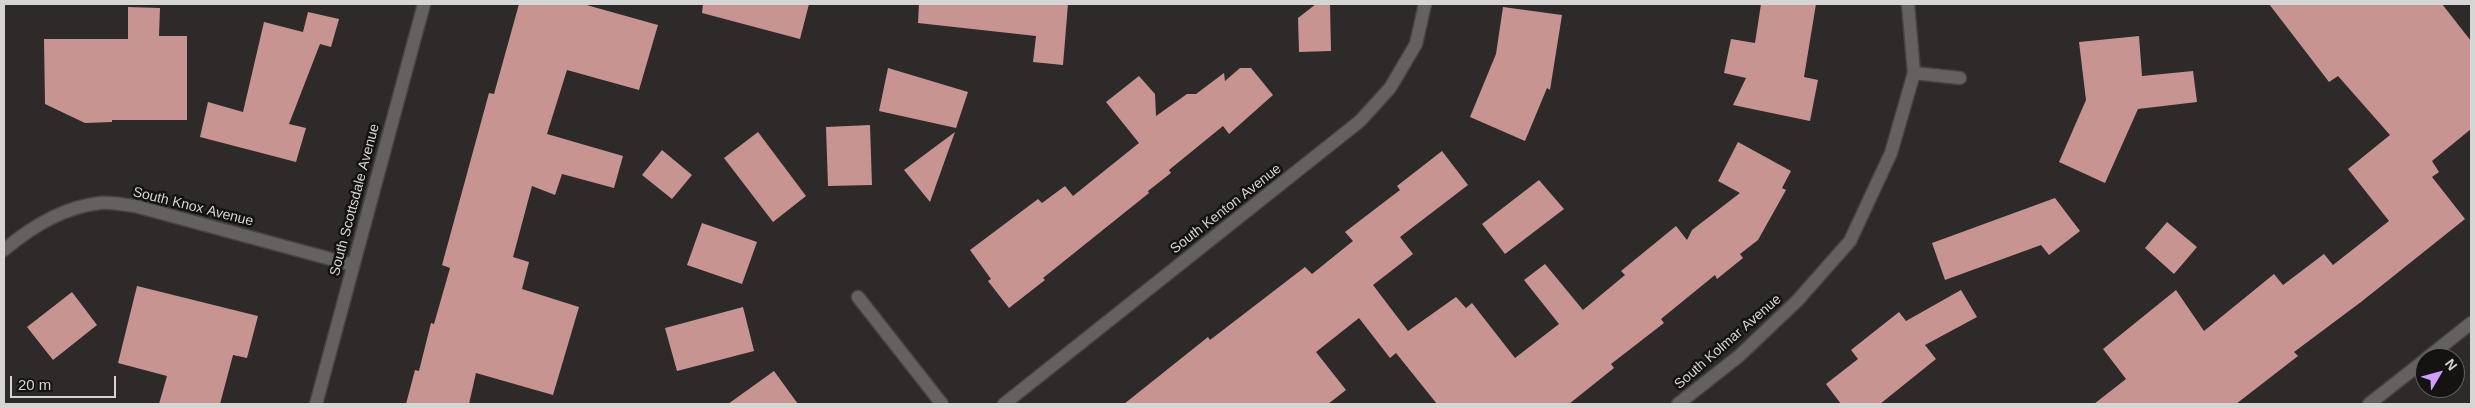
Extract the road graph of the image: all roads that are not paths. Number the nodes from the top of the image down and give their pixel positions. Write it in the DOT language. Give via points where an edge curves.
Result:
graph roads {
  1 [pos="424,4"];
  2 [pos="1424,4"];
  3 [pos="1908,4"];
  4 [pos="1914,74"];
  5 [pos="1960,78"];
  6 [pos="4,250"];
  7 [pos="353,264"];
  8 [pos="858,297"];
  9 [pos="2471,323"];
  10 [pos="2440,348"];
  11 [pos="2415,368"];
  12 [pos="316,404"];
  13 [pos="942,404"];
  14 [pos="1004,404"];
  15 [pos="1678,404"];
  16 [pos="2369,404"];
  1 -- 7 [label="street, South Scottsdale Avenue"];
  2 -- 14 [label="street, South Kenton Avenue" via="1416,44 1390,88 1360,121"];
  3 -- 4 [label="street, South Kolmar Avenue"];
  4 -- 5 [label="street"];
  4 -- 15 [label="street, South Kolmar Avenue" via="1891,153 1850,241 1797,302 1738,356"];
  6 -- 7 [label="street, South Knox Avenue" via="24,233 67,210 101,203 135,206"];
  7 -- 12 [label="street, South Scottsdale Avenue"];
  8 -- 13 [label="street"];
  9 -- 10 [label="street"];
  11 -- 16 [label="street"];
}
